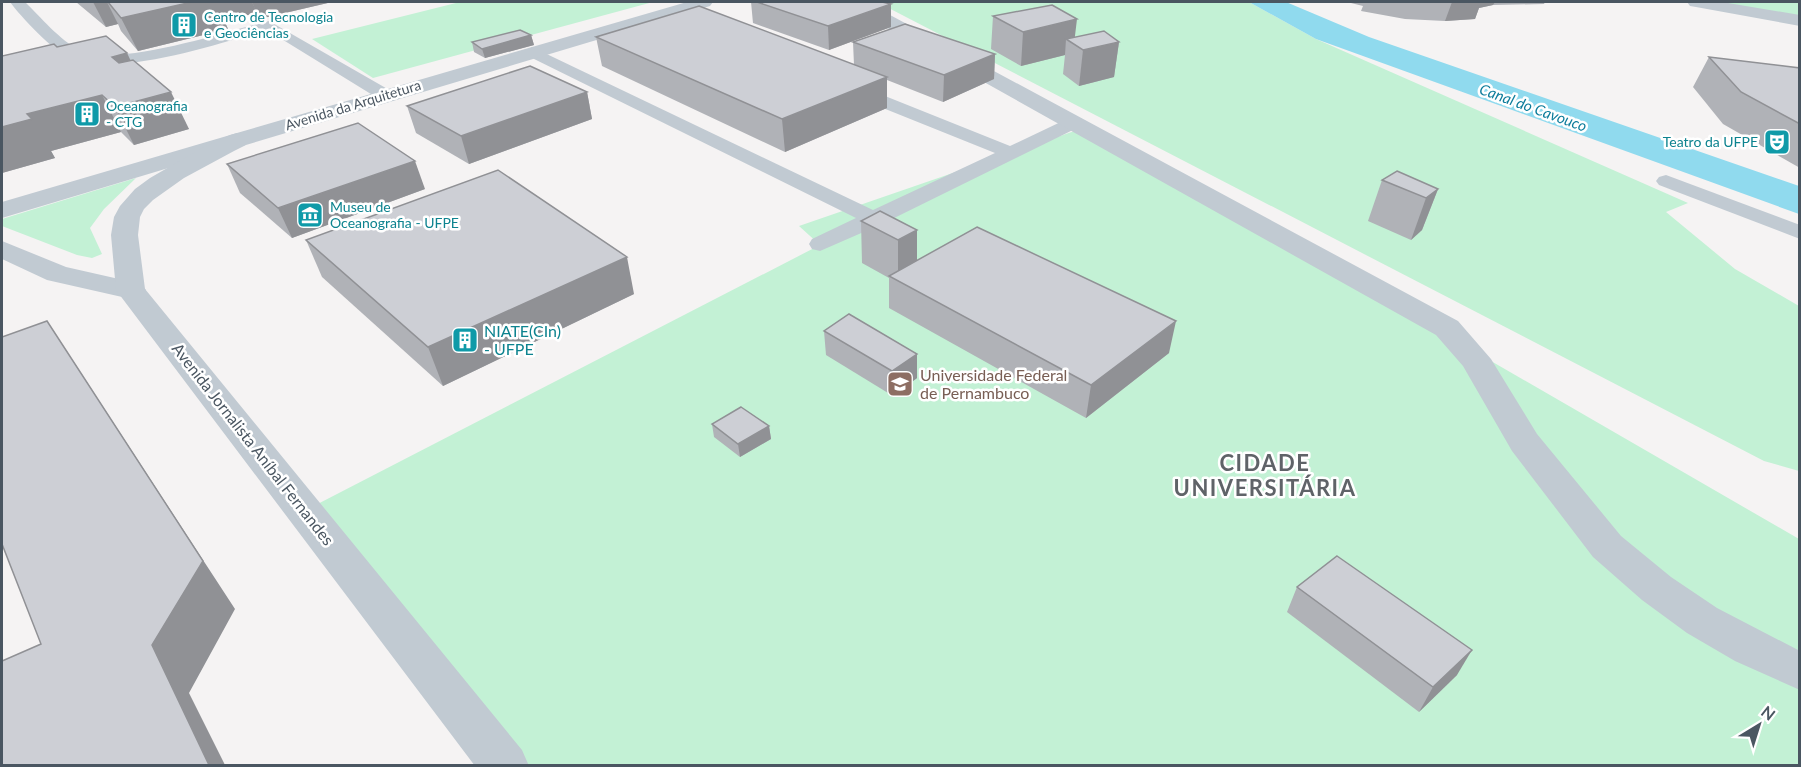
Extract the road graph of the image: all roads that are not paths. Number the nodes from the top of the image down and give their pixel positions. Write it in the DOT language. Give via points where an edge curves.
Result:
graph roads {
  1 [pos="17,2"];
  2 [pos="704,2"];
  3 [pos="854,2"];
  4 [pos="1696,2"];
  5 [pos="664,14"];
  6 [pos="1800,21"];
  7 [pos="686,22"];
  8 [pos="532,52"];
  9 [pos="838,83"];
  10 [pos="385,95"];
  11 [pos="1075,122"];
  12 [pos="238,140"];
  13 [pos="1012,153"];
  14 [pos="1666,181"];
  15 [pos="2,210"];
  16 [pos="874,219"];
  17 [pos="1800,233"];
  18 [pos="820,244"];
  19 [pos="2,249"];
  20 [pos="131,290"];
  21 [pos="1800,671"];
  22 [pos="505,765"];
  1 -- 10 [label="lane" via="72,52 94,60 141,56 269,25"];
  2 -- 5 [label="street, Avenida da Arquitetura"];
  3 -- 11 [label="street"];
  4 -- 6 [label="street"];
  5 -- 7 [label="lane"];
  5 -- 8 [label="street, Avenida da Arquitetura"];
  8 -- 10 [label="street, Avenida da Arquitetura"];
  8 -- 16 [label="lane"];
  9 -- 13 [label="lane"];
  10 -- 12 [label="street, Avenida da Arquitetura"];
  11 -- 13 [label="lane"];
  11 -- 21 [label="street" via="1447,328 1475,356 1520,437 1615,555 1681,606"];
  12 -- 15 [label="street, Avenida da Arquitetura"];
  12 -- 20 [label="street, Avenida Jornalista Aníbal Fernandes" via="157,185 127,215 123,239"];
  13 -- 16 [label="lane"];
  14 -- 17 [label="lane"];
  16 -- 18 [label="lane"];
  19 -- 20 [label="street" via="57,274"];
  20 -- 22 [label="street, Avenida Jornalista Aníbal Fernandes"];
}
